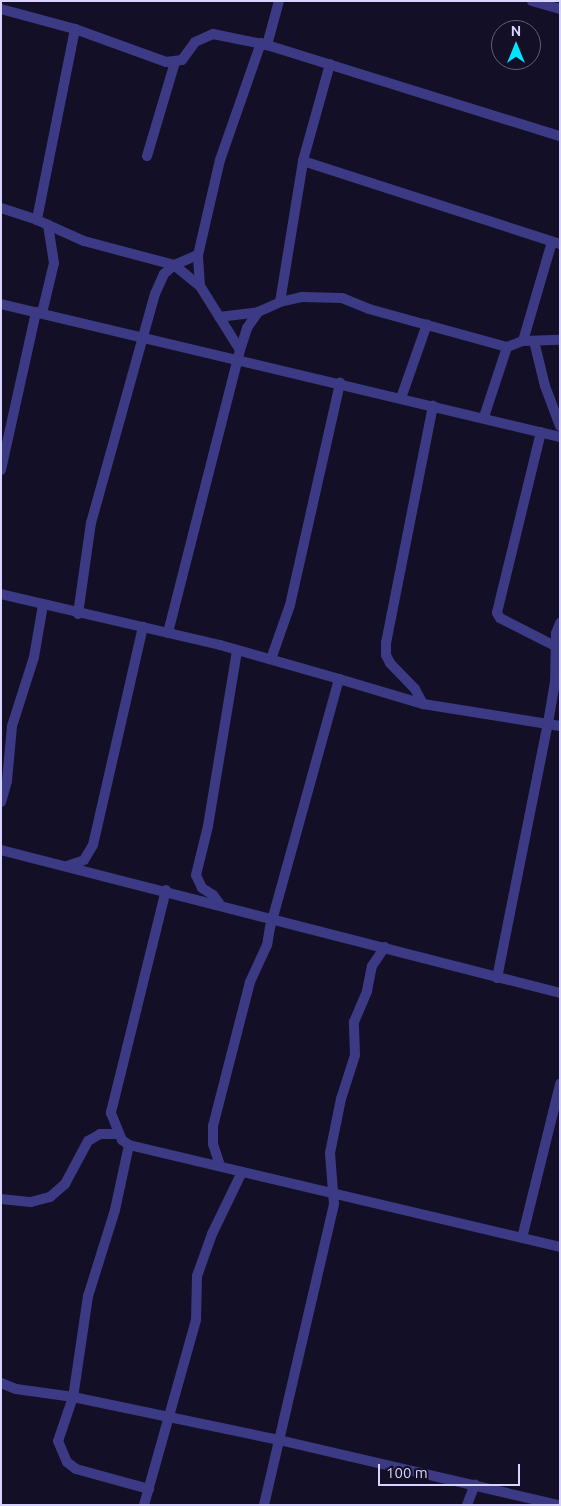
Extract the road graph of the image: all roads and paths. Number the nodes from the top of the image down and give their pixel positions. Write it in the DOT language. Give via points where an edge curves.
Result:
graph roads {
  1 [pos="280,1"];
  2 [pos="532,1"];
  3 [pos="1,9"];
  4 [pos="560,9"];
  5 [pos="75,29"];
  6 [pos="264,44"];
  7 [pos="175,62"];
  8 [pos="330,64"];
  9 [pos="560,136"];
  10 [pos="147,156"];
  11 [pos="303,161"];
  12 [pos="1,208"];
  13 [pos="37,220"];
  14 [pos="48,224"];
  15 [pos="556,243"];
  16 [pos="198,255"];
  17 [pos="174,265"];
  18 [pos="200,286"];
  19 [pos="280,302"];
  20 [pos="1,304"];
  21 [pos="39,312"];
  22 [pos="258,312"];
  23 [pos="219,317"];
  24 [pos="427,324"];
  25 [pos="144,337"];
  26 [pos="534,340"];
  27 [pos="560,340"];
  28 [pos="523,342"];
  29 [pos="507,347"];
  30 [pos="239,355"];
  31 [pos="340,383"];
  32 [pos="401,398"];
  33 [pos="433,406"];
  34 [pos="484,418"];
  35 [pos="560,426"];
  36 [pos="540,432"];
  37 [pos="560,436"];
  38 [pos="1,470"];
  39 [pos="1,594"];
  40 [pos="43,605"];
  41 [pos="78,614"];
  42 [pos="560,623"];
  43 [pos="143,627"];
  44 [pos="168,633"];
  45 [pos="555,646"];
  46 [pos="237,650"];
  47 [pos="271,660"];
  48 [pos="339,679"];
  49 [pos="423,704"];
  50 [pos="548,723"];
  51 [pos="560,726"];
  52 [pos="1,802"];
  53 [pos="1,850"];
  54 [pos="67,866"];
  55 [pos="166,890"];
  56 [pos="219,903"];
  57 [pos="274,917"];
  58 [pos="385,947"];
  59 [pos="497,978"];
  60 [pos="560,993"];
  61 [pos="560,1084"];
  62 [pos="118,1134"];
  63 [pos="129,1145"];
  64 [pos="220,1166"];
  65 [pos="242,1172"];
  66 [pos="335,1194"];
  67 [pos="1,1199"];
  68 [pos="522,1238"];
  69 [pos="560,1247"];
  70 [pos="1,1383"];
  71 [pos="74,1397"];
  72 [pos="171,1418"];
  73 [pos="279,1440"];
  74 [pos="475,1484"];
  75 [pos="149,1489"];
  76 [pos="144,1505"];
  77 [pos="264,1505"];
  78 [pos="467,1505"];
  79 [pos="558,1505"];
  1 -- 6 [label="street"];
  2 -- 4 [label="street"];
  3 -- 5 [label="street"];
  5 -- 7 [label="street" via="158,60"];
  5 -- 13 [label="street"];
  6 -- 7 [label="street" via="213,34 195,42 187,57"];
  6 -- 8 [label="street"];
  6 -- 16 [label="street" via="229,130"];
  7 -- 10 [label="street"];
  8 -- 9 [label="street"];
  8 -- 11 [label="street"];
  11 -- 15 [label="street"];
  11 -- 19 [label="street"];
  12 -- 13 [label="street"];
  13 -- 14 [label="street"];
  14 -- 17 [label="street" via="84,241"];
  14 -- 21 [label="street" via="54,263"];
  15 -- 28 [label="street"];
  16 -- 17 [label="street"];
  16 -- 18 [label="street"];
  17 -- 18 [label="street"];
  17 -- 25 [label="street" via="158,284"];
  18 -- 23 [label="street"];
  19 -- 22 [label="street"];
  19 -- 24 [label="street" via="302,297 342,298 369,309"];
  20 -- 21 [label="street"];
  21 -- 25 [label="street"];
  21 -- 38 [label="street"];
  22 -- 23 [label="street"];
  22 -- 30 [label="street" via="247,328"];
  23 -- 30 [label="street"];
  24 -- 29 [label="street"];
  24 -- 32 [label="street"];
  25 -- 30 [label="street"];
  25 -- 41 [label="street" via="92,523"];
  26 -- 27 [label="street"];
  26 -- 28 [label="street"];
  26 -- 35 [label="street" via="545,386"];
  28 -- 29 [label="street"];
  29 -- 34 [label="street"];
  30 -- 31 [label="street"];
  30 -- 44 [label="street"];
  31 -- 32 [label="street"];
  31 -- 47 [label="street" via="290,605"];
  32 -- 33 [label="street"];
  33 -- 34 [label="street"];
  33 -- 49 [label="street" via="386,643 390,663 415,688"];
  34 -- 36 [label="street"];
  36 -- 37 [label="street"];
  36 -- 45 [label="street" via="497,613 500,618"];
  39 -- 40 [label="street"];
  40 -- 41 [label="street"];
  40 -- 52 [label="street" via="34,657 12,726 7,781"];
  41 -- 43 [label="street"];
  42 -- 45 [label="street"];
  43 -- 44 [label="street"];
  43 -- 54 [label="street" via="93,845 84,860"];
  44 -- 46 [label="street"];
  45 -- 50 [label="street" via="555,682"];
  46 -- 47 [label="street"];
  46 -- 56 [label="street" via="208,826 196,875 202,888"];
  47 -- 48 [label="street"];
  48 -- 49 [label="street"];
  48 -- 57 [label="street"];
  49 -- 50 [label="street"];
  50 -- 51 [label="street"];
  50 -- 59 [label="street"];
  53 -- 54 [label="street"];
  54 -- 55 [label="street"];
  55 -- 56 [label="street"];
  55 -- 62 [label="street" via="112,1113"];
  56 -- 57 [label="street"];
  57 -- 58 [label="street"];
  57 -- 64 [label="street" via="265,953 250,982 213,1126 213,1144"];
  58 -- 59 [label="street"];
  58 -- 66 [label="street" via="372,966 367,991 354,1022 355,1055 341,1099 330,1153"];
  59 -- 60 [label="street"];
  61 -- 68 [label="street"];
  62 -- 63 [label="street"];
  62 -- 67 [label="street" via="100,1134 88,1141 65,1184 50,1197 31,1202"];
  63 -- 64 [label="street"];
  63 -- 71 [label="street" via="115,1210 88,1296"];
  64 -- 65 [label="street"];
  65 -- 66 [label="street"];
  65 -- 72 [label="street" via="212,1234 198,1276 196,1320 172,1401"];
  66 -- 68 [label="street"];
  66 -- 73 [label="street" via="320,1273"];
  68 -- 69 [label="street"];
  70 -- 71 [label="street"];
  71 -- 72 [label="street"];
  71 -- 75 [label="street" via="58,1441 67,1462 88,1474"];
  72 -- 73 [label="street"];
  72 -- 75 [label="street"];
  73 -- 74 [label="street"];
  73 -- 77 [label="street"];
  74 -- 78 [label="street"];
  74 -- 79 [label="street"];
  75 -- 76 [label="street"];
}
